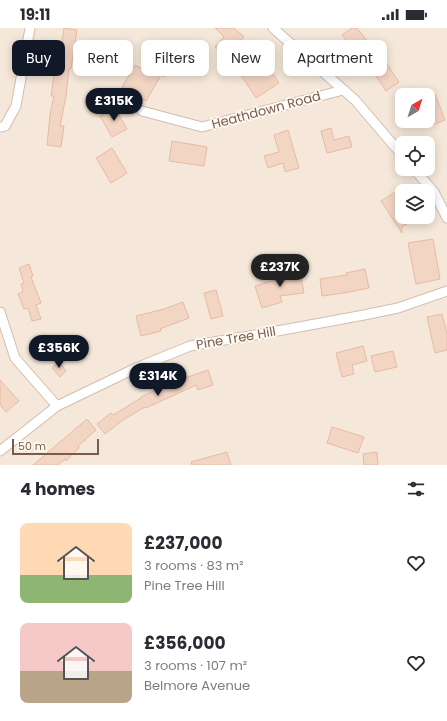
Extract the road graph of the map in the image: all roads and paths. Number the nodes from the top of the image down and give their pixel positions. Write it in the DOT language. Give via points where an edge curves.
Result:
graph roads {
  1 [pos="30,28"];
  2 [pos="273,28"];
  3 [pos="343,90"];
  4 [pos="142,111"];
  5 [pos="0,126"];
  6 [pos="395,147"];
  7 [pos="420,176"];
  8 [pos="447,218"];
  9 [pos="447,291"];
  10 [pos="0,312"];
  11 [pos="57,406"];
  12 [pos="0,450"];
  1 -- 5 [label="street" via="16,106 5,126"];
  2 -- 3 [label="street"];
  3 -- 4 [label="street, Heathdown Road" via="202,127"];
  3 -- 6 [label="street" via="355,100"];
  7 -- 8 [label="street" via="434,192"];
  9 -- 11 [label="street, Pine Tree Hill" via="398,308 190,346 136,368"];
  10 -- 11 [label="street" via="15,358"];
  11 -- 12 [label="street, Pine Tree Hill"];
}
